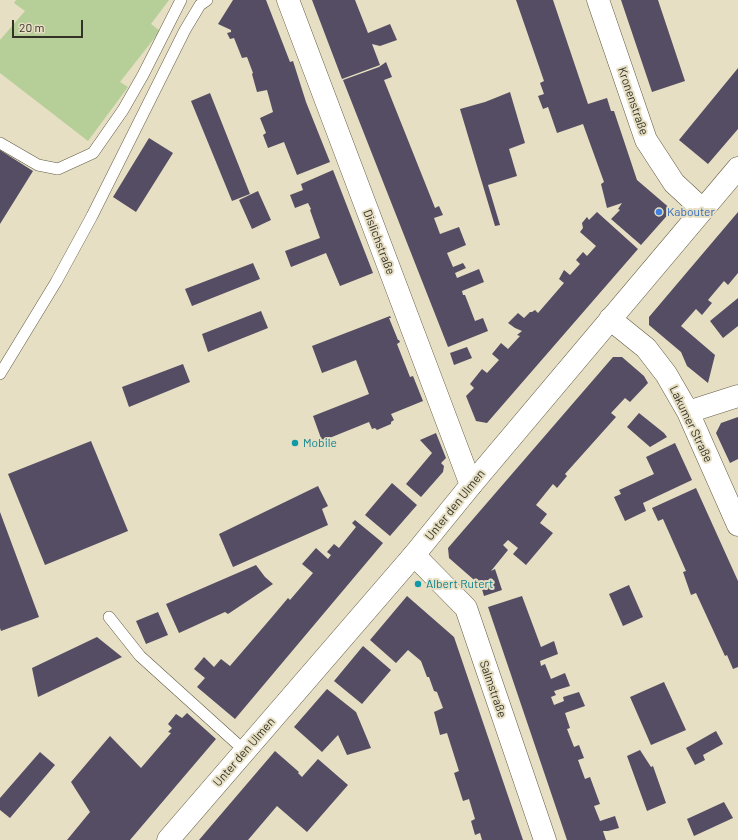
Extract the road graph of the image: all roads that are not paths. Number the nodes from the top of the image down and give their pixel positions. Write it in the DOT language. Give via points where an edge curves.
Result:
graph roads {
  1 [pos="181,0"];
  2 [pos="207,0"];
  3 [pos="288,0"];
  4 [pos="598,0"];
  5 [pos="0,143"];
  6 [pos="738,168"];
  7 [pos="702,209"];
  8 [pos="610,319"];
  9 [pos="0,374"];
  10 [pos="738,396"];
  11 [pos="688,412"];
  12 [pos="471,485"];
  13 [pos="738,525"];
  14 [pos="414,555"];
  15 [pos="109,617"];
  16 [pos="245,751"];
  17 [pos="168,840"];
  18 [pos="545,840"];
  1 -- 5 [label="lane" via="123,110 93,153 58,169 38,165"];
  2 -- 9 [label="lane" via="200,5 186,30 56,282"];
  3 -- 12 [label="street, Dislichstraße"];
  4 -- 7 [label="street, Kronenstraße" via="646,140 674,183"];
  6 -- 7 [label="street, Unter den Ulmen"];
  7 -- 8 [label="street, Unter den Ulmen"];
  8 -- 11 [label="street, Lakumer Straße" via="646,348 666,374"];
  8 -- 12 [label="street, Unter den Ulmen"];
  10 -- 11 [label="street"];
  11 -- 13 [label="street, Lakumer Straße"];
  12 -- 14 [label="street, Unter den Ulmen"];
  14 -- 16 [label="street, Unter den Ulmen"];
  14 -- 18 [label="street, Salmstraße" via="466,608"];
  15 -- 16 [label="lane" via="140,656"];
  16 -- 17 [label="street, Unter den Ulmen"];
}
